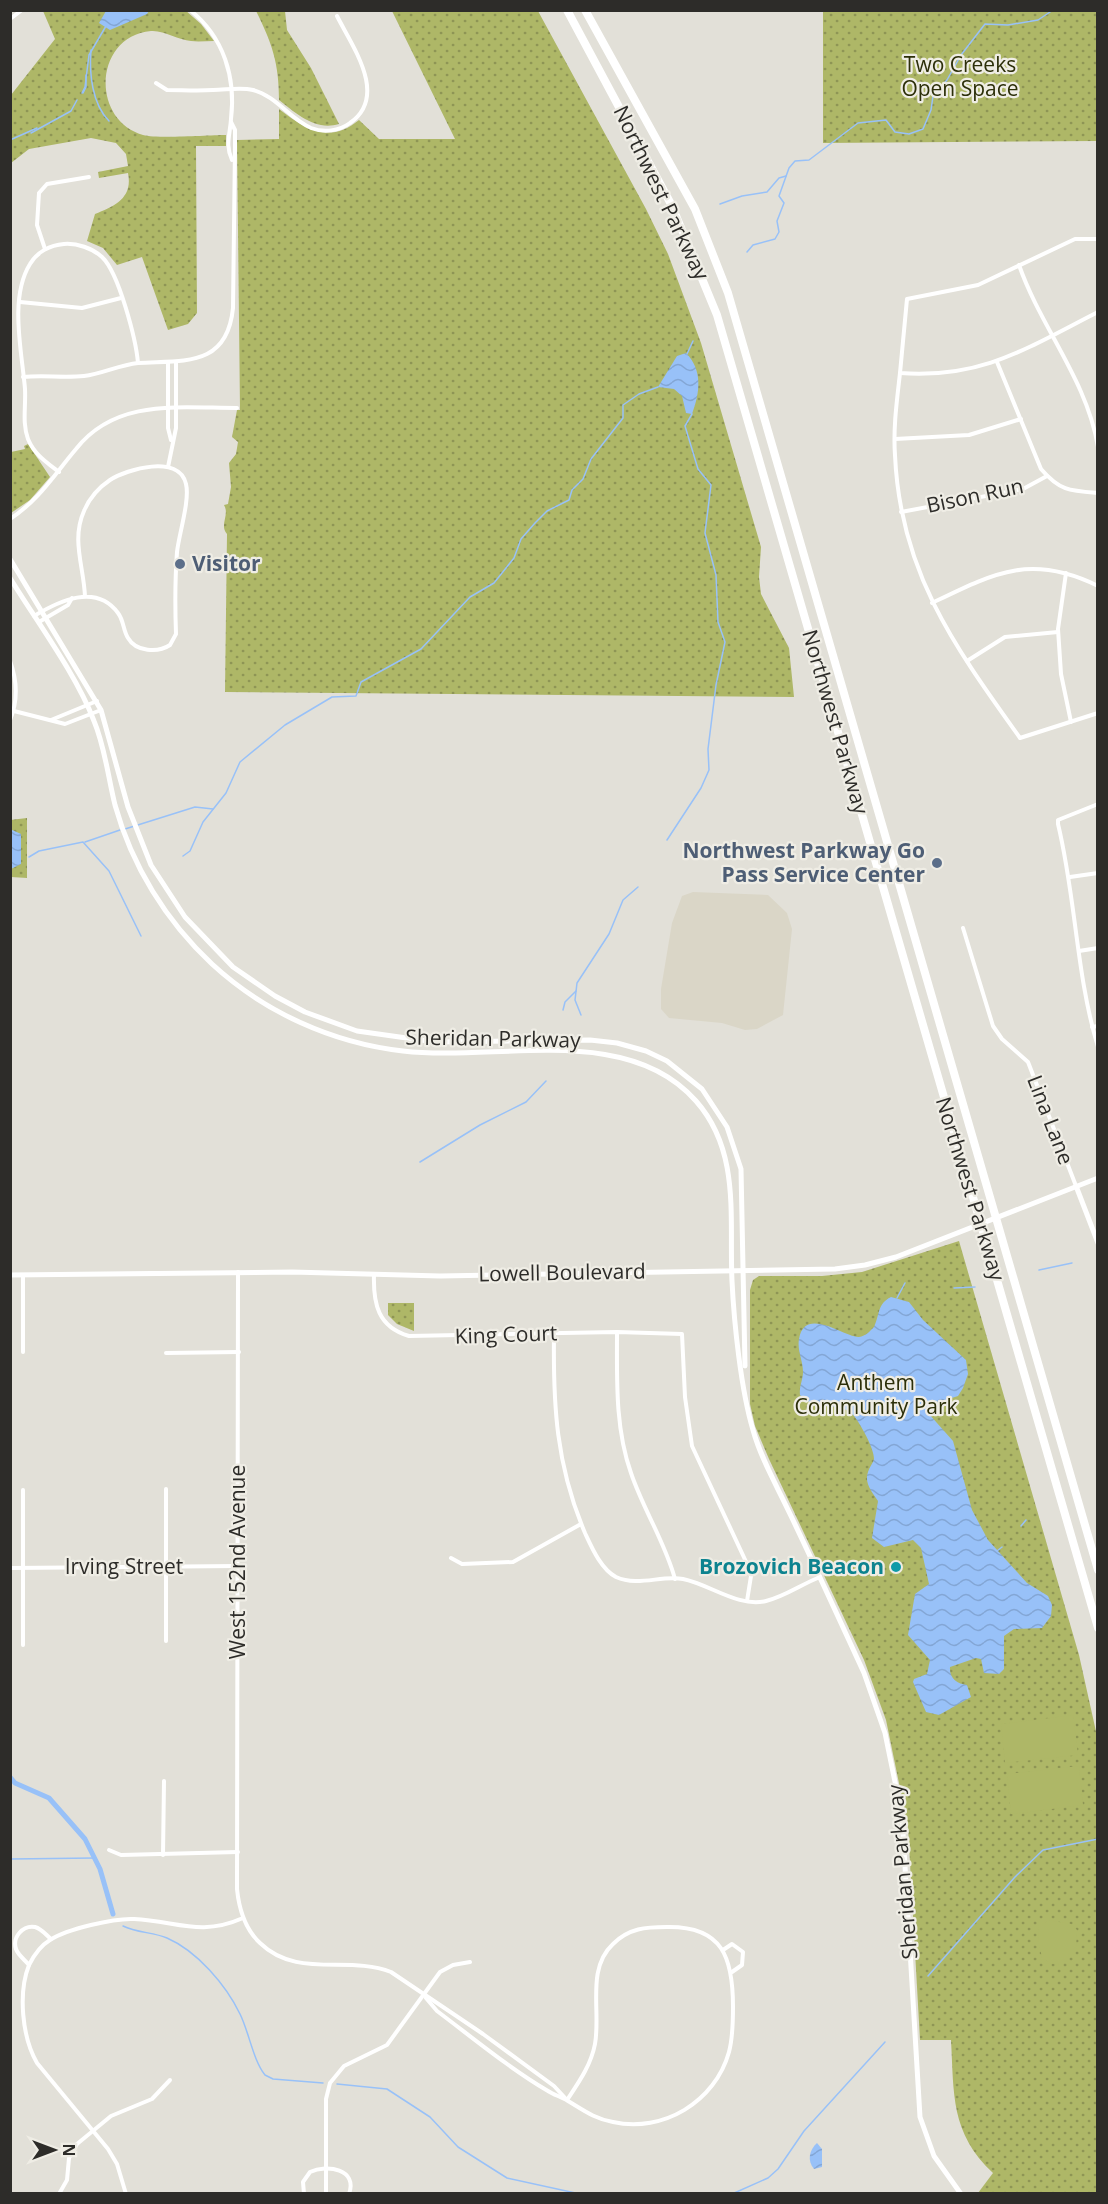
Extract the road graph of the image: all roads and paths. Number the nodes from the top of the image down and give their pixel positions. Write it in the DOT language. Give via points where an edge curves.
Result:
graph roads {
  1 [pos="22,10"];
  2 [pos="190,10"];
  3 [pos="567,10"];
  4 [pos="585,10"];
  5 [pos="337,16"];
  6 [pos="10,19"];
  7 [pos="156,83"];
  8 [pos="232,89"];
  9 [pos="89,177"];
  10 [pos="1098,239"];
  11 [pos="45,249"];
  12 [pos="1020,265"];
  13 [pos="121,298"];
  14 [pos="20,302"];
  15 [pos="1098,312"];
  16 [pos="1053,334"];
  17 [pos="997,362"];
  18 [pos="138,363"];
  19 [pos="168,363"];
  20 [pos="176,363"];
  21 [pos="900,373"];
  22 [pos="23,377"];
  23 [pos="172,408"];
  24 [pos="237,408"];
  25 [pos="1021,418"];
  26 [pos="1096,430"];
  27 [pos="895,439"];
  28 [pos="172,440"];
  29 [pos="1098,447"];
  30 [pos="168,467"];
  31 [pos="59,472"];
  32 [pos="1047,476"];
  33 [pos="1098,493"];
  34 [pos="902,512"];
  35 [pos="10,519"];
  36 [pos="10,559"];
  37 [pos="1066,573"];
  38 [pos="10,578"];
  39 [pos="1098,586"];
  40 [pos="85,597"];
  41 [pos="72,598"];
  42 [pos="932,603"];
  43 [pos="42,611"];
  44 [pos="34,616"];
  45 [pos="46,617"];
  46 [pos="38,623"];
  47 [pos="1058,632"];
  48 [pos="10,661"];
  49 [pos="967,661"];
  50 [pos="97,701"];
  51 [pos="88,705"];
  52 [pos="101,710"];
  53 [pos="14,711"];
  54 [pos="1098,713"];
  55 [pos="92,714"];
  56 [pos="10,720"];
  57 [pos="51,720"];
  58 [pos="1071,722"];
  59 [pos="1098,804"];
  60 [pos="1098,873"];
  61 [pos="1070,877"];
  62 [pos="963,928"];
  63 [pos="1098,948"];
  64 [pos="1079,951"];
  65 [pos="1098,1026"];
  66 [pos="1092,1027"];
  67 [pos="1098,1047"];
  68 [pos="1098,1178"];
  69 [pos="1076,1186"];
  70 [pos="1098,1244"];
  71 [pos="732,1270"];
  72 [pos="744,1270"];
  73 [pos="238,1272"];
  74 [pos="374,1274"];
  75 [pos="10,1275"];
  76 [pos="23,1275"];
  77 [pos="617,1332"];
  78 [pos="554,1333"];
  79 [pos="23,1352"];
  80 [pos="239,1352"];
  81 [pos="166,1353"];
  82 [pos="745,1388"];
  83 [pos="166,1489"];
  84 [pos="22,1490"];
  85 [pos="581,1524"];
  86 [pos="451,1558"];
  87 [pos="166,1566"];
  88 [pos="238,1566"];
  89 [pos="10,1568"];
  90 [pos="23,1568"];
  91 [pos="1098,1570"];
  92 [pos="820,1577"];
  93 [pos="675,1579"];
  94 [pos="747,1601"];
  95 [pos="1098,1628"];
  96 [pos="166,1641"];
  97 [pos="23,1645"];
  98 [pos="164,1781"];
  99 [pos="108,1850"];
  100 [pos="238,1852"];
  101 [pos="163,1855"];
  102 [pos="243,1918"];
  103 [pos="51,1939"];
  104 [pos="723,1950"];
  105 [pos="470,1962"];
  106 [pos="29,1965"];
  107 [pos="732,1972"];
  108 [pos="423,1996"];
  109 [pos="483,2034"];
  110 [pos="477,2041"];
  111 [pos="522,2062"];
  112 [pos="517,2069"];
  113 [pos="170,2080"];
  114 [pos="567,2100"];
  115 [pos="93,2130"];
  116 [pos="326,2169"];
  117 [pos="59,2193"];
  118 [pos="126,2193"];
  119 [pos="304,2193"];
  120 [pos="326,2193"];
  121 [pos="349,2193"];
  122 [pos="961,2193"];
  1 -- 6 [label="street"];
  2 -- 8 [label="street" via="219,44"];
  3 -- 95 [label="highway, Northwest Parkway" via="672,206 717,315"];
  4 -- 91 [label="highway, Northwest Parkway" via="695,209 728,292"];
  5 -- 8 [label="street" via="368,86 363,108 349,124 316,129 258,92"];
  7 -- 8 [label="street" via="167,90"];
  8 -- 20 [label="street" via="227,141 232,161 230,323 212,350 197,359"];
  9 -- 11 [label="street" via="42,185 37,197 37,225"];
  10 -- 12 [label="street" via="1075,239"];
  11 -- 13 [label="street" via="73,244 97,253 111,269"];
  11 -- 14 [label="street" via="27,270"];
  12 -- 16 [label="street"];
  12 -- 21 [label="street" via="978,285 907,299"];
  13 -- 14 [label="street" via="70,309"];
  13 -- 18 [label="street" via="134,334"];
  14 -- 22 [label="street"];
  15 -- 16 [label="street"];
  16 -- 17 [label="street"];
  16 -- 26 [label="street"];
  17 -- 21 [label="street" via="934,375"];
  17 -- 25 [label="street"];
  18 -- 19 [label="street"];
  18 -- 22 [label="street" via="82,376"];
  19 -- 20 [label="street"];
  19 -- 23 [label="street"];
  20 -- 23 [label="street"];
  21 -- 27 [label="street"];
  22 -- 31 [label="street" via="28,439"];
  23 -- 24 [label="street"];
  23 -- 28 [label="street"];
  23 -- 28 [label="street" via="176,428"];
  23 -- 31 [label="street" via="133,411 101,425"];
  25 -- 27 [label="street" via="957,437"];
  25 -- 32 [label="street"];
  26 -- 29 [label="street"];
  27 -- 34 [label="street"];
  28 -- 30 [label="street"];
  30 -- 40 [label="street" via="119,475 88,503 77,538"];
  30 -- 40 [label="street" via="181,474 187,491 177,552 173,642 162,649 136,646 127,637 113,607"];
  31 -- 35 [label="street" via="36,500"];
  32 -- 33 [label="street" via="1065,490"];
  32 -- 34 [label="street, Bison Run" via="1023,489"];
  34 -- 42 [label="street" via="914,560"];
  36 -- 43 [label="main road, Sheridan Parkway"];
  37 -- 39 [label="street"];
  37 -- 42 [label="street" via="1030,568 1010,570 982,578"];
  37 -- 47 [label="street"];
  38 -- 44 [label="main road, Sheridan Parkway"];
  40 -- 41 [label="street"];
  41 -- 43 [label="street"];
  41 -- 45 [label="street" via="68,605"];
  42 -- 49 [label="street"];
  43 -- 44 [label="street"];
  43 -- 45 [label="main road, Sheridan Parkway"];
  44 -- 46 [label="main road, Sheridan Parkway"];
  45 -- 46 [label="street"];
  45 -- 50 [label="main road, Sheridan Parkway"];
  46 -- 51 [label="main road, Sheridan Parkway"];
  47 -- 49 [label="street" via="1005,637"];
  47 -- 58 [label="street" via="1061,674"];
  48 -- 53 [label="street" via="16,684"];
  49 -- 58 [label="street" via="1020,738"];
  50 -- 51 [label="street"];
  50 -- 52 [label="main road, Sheridan Parkway"];
  51 -- 55 [label="main road, Sheridan Parkway"];
  51 -- 57 [label="street"];
  52 -- 55 [label="street"];
  52 -- 72 [label="main road, Sheridan Parkway" via="128,807 144,849 174,903 210,946 252,981 321,1019 357,1031 408,1040 608,1041 646,1051 695,1083 713,1103 735,1145 743,1190"];
  53 -- 56 [label="street"];
  53 -- 57 [label="street"];
  54 -- 58 [label="street"];
  55 -- 57 [label="street" via="66,723"];
  55 -- 71 [label="main road, Sheridan Parkway" via="116,809 134,856 166,912 200,952 253,997 309,1027 359,1043 411,1052 605,1053 638,1061 669,1077 706,1114 725,1153 731,1187"];
  59 -- 61 [label="street" via="1058,820"];
  60 -- 61 [label="street"];
  61 -- 64 [label="street"];
  62 -- 69 [label="street, Lina Lane" via="993,1026 1028,1062"];
  63 -- 64 [label="street"];
  64 -- 66 [label="street"];
  65 -- 66 [label="street"];
  66 -- 67 [label="street"];
  68 -- 69 [label="main road, Lowell Boulevard"];
  69 -- 70 [label="main road"];
  69 -- 72 [label="main road, Lowell Boulevard" via="865,1265"];
  71 -- 72 [label="main road, Lowell Boulevard"];
  71 -- 74 [label="main road, Lowell Boulevard"];
  71 -- 82 [label="main road, Sheridan Parkway"];
  72 -- 82 [label="main road, Sheridan Parkway"];
  73 -- 74 [label="main road, Lowell Boulevard"];
  73 -- 76 [label="main road, Lowell Boulevard"];
  73 -- 80 [label="street, West 152nd Avenue"];
  74 -- 78 [label="street, King Court" via="376,1307 396,1332 419,1337"];
  75 -- 76 [label="main road, Lowell Boulevard"];
  76 -- 79 [label="street"];
  77 -- 78 [label="street, King Court"];
  77 -- 93 [label="street" via="619,1406 627,1460 669,1556"];
  77 -- 94 [label="street, King Court" via="682,1335 692,1446 748,1566 751,1576"];
  78 -- 85 [label="street" via="558,1444"];
  80 -- 81 [label="street"];
  80 -- 88 [label="street, West 152nd Avenue"];
  82 -- 92 [label="main road, Sheridan Parkway" via="756,1442"];
  83 -- 87 [label="street"];
  84 -- 90 [label="street"];
  85 -- 86 [label="street" via="513,1562 462,1564"];
  85 -- 93 [label="street" via="595,1553 613,1575 627,1581"];
  87 -- 88 [label="street, Irving Street"];
  87 -- 90 [label="street, Irving Street"];
  87 -- 96 [label="street"];
  88 -- 100 [label="street, West 152nd Avenue"];
  89 -- 90 [label="street, Irving Street"];
  90 -- 97 [label="street"];
  92 -- 94 [label="street" via="765,1602"];
  92 -- 122 [label="main road, Sheridan Parkway" via="864,1673 895,1772 903,1833 920,2116 934,2156"];
  93 -- 94 [label="street" via="696,1582"];
  98 -- 101 [label="street"];
  99 -- 101 [label="street" via="121,1855"];
  100 -- 101 [label="street"];
  100 -- 102 [label="street, West 152nd Avenue" via="237,1889"];
  102 -- 103 [label="street" via="222,1927 202,1929 125,1919"];
  102 -- 108 [label="street" via="257,1941 280,1957 305,1964 383,1969"];
  103 -- 106 [label="street"];
  103 -- 106 [label="street" via="36,1928 20,1932 15,1940 16,1950"];
  104 -- 107 [label="street"];
  104 -- 107 [label="street" via="732,1944 743,1952 742,1965"];
  104 -- 114 [label="street" via="702,1932 677,1927 639,1928 611,1945 598,1972 597,2030 592,2054"];
  105 -- 108 [label="street" via="446,1968"];
  106 -- 115 [label="street" via="25,1983 29,2047"];
  107 -- 114 [label="street" via="733,2030 729,2052 717,2079 696,2102 668,2118 632,2125 600,2119"];
  108 -- 109 [label="street"];
  108 -- 110 [label="street"];
  108 -- 116 [label="street" via="387,2045 344,2066 330,2083 326,2099"];
  109 -- 110 [label="street"];
  109 -- 111 [label="street"];
  110 -- 112 [label="street"];
  111 -- 112 [label="street"];
  111 -- 114 [label="street"];
  112 -- 114 [label="street"];
  113 -- 115 [label="street" via="152,2099 117,2112"];
  115 -- 117 [label="street" via="71,2153 67,2180"];
  115 -- 118 [label="street" via="113,2156"];
  116 -- 119 [label="street" via="307,2175"];
  116 -- 120 [label="street"];
  116 -- 121 [label="street" via="346,2173 351,2181"];
}
